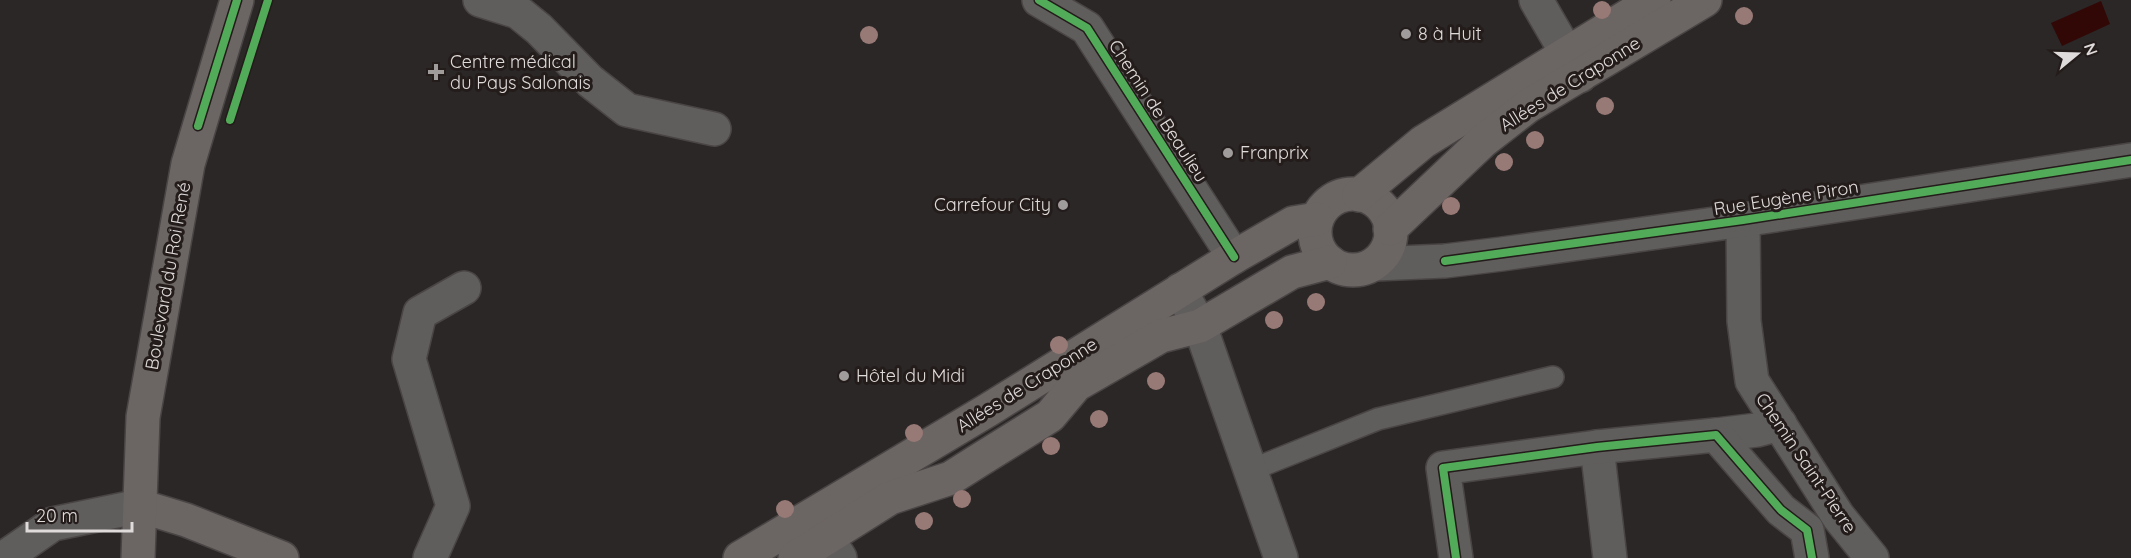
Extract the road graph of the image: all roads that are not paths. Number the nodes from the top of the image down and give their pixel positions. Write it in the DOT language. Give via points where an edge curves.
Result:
graph roads {
  1 [pos="237,0"];
  2 [pos="480,0"];
  3 [pos="1039,0"];
  4 [pos="1536,0"];
  5 [pos="1654,0"];
  6 [pos="1705,0"];
  7 [pos="1573,65"];
  8 [pos="714,129"];
  9 [pos="2131,160"];
  10 [pos="1359,195"];
  11 [pos="1317,219"];
  12 [pos="1743,220"];
  13 [pos="1390,229"];
  14 [pos="1234,257"];
  15 [pos="1330,262"];
  16 [pos="1375,264"];
  17 [pos="464,288"];
  18 [pos="1180,290"];
  19 [pos="1200,326"];
  20 [pos="1553,376"];
  21 [pos="1780,424"];
  22 [pos="1716,435"];
  23 [pos="1597,447"];
  24 [pos="1251,470"];
  25 [pos="140,506"];
  26 [pos="833,548"];
  27 [pos="4,558"];
  28 [pos="138,558"];
  29 [pos="282,558"];
  30 [pos="430,558"];
  31 [pos="740,558"];
  32 [pos="795,558"];
  33 [pos="1281,558"];
  34 [pos="1456,558"];
  35 [pos="1610,558"];
  36 [pos="1812,558"];
  37 [pos="1872,558"];
  1 -- 25 [label="main road, Boulevard du Roi René" via="188,164 143,417"];
  2 -- 8 [label="street" via="518,12 590,81 627,110"];
  3 -- 14 [label="street, Chemin de Beaulieu" via="1087,28"];
  4 -- 7 [label="street"];
  5 -- 7 [label="main road, Allées de Craponne"];
  6 -- 7 [label="main road, Allées de Craponne"];
  7 -- 10 [label="main road, Allées de Craponne" via="1423,142"];
  7 -- 13 [label="main road, Allées de Craponne" via="1483,141"];
  9 -- 12 [label="street, Rue Eugène Piron"];
  10 -- 11 [label="main road" via="1334,200"];
  10 -- 13 [label="main road" via="1380,206"];
  11 -- 14 [label="main road, Allées de Craponne" via="1293,223"];
  11 -- 15 [label="main road" via="1317,243"];
  12 -- 16 [label="street, Rue Eugène Piron" via="1444,261"];
  12 -- 21 [label="street, Chemin Saint-Pierre" via="1744,321 1752,381"];
  13 -- 16 [label="main road" via="1387,248"];
  14 -- 18 [label="main road, Allées de Craponne"];
  15 -- 16 [label="main road" via="1352,270"];
  15 -- 19 [label="main road, Allées de Craponne" via="1292,272"];
  17 -- 30 [label="street" via="420,313 410,359 453,506"];
  18 -- 19 [label="street"];
  18 -- 31 [label="main road, Allées de Craponne"];
  19 -- 24 [label="street"];
  19 -- 26 [label="main road, Allées de Craponne" via="1161,336 1076,385 1050,416 951,478 890,498"];
  20 -- 24 [label="lane" via="1378,419"];
  21 -- 22 [label="street"];
  21 -- 37 [label="street, Chemin Saint-Pierre" via="1838,516"];
  22 -- 23 [label="street"];
  22 -- 36 [label="street" via="1781,510 1807,531"];
  23 -- 34 [label="street" via="1443,468"];
  23 -- 35 [label="street"];
  24 -- 33 [label="street"];
  25 -- 27 [label="street" via="53,524"];
  25 -- 28 [label="main road, Boulevard du Roi René"];
  25 -- 29 [label="main road"];
  26 -- 32 [label="main road, Allées de Craponne"];
}
